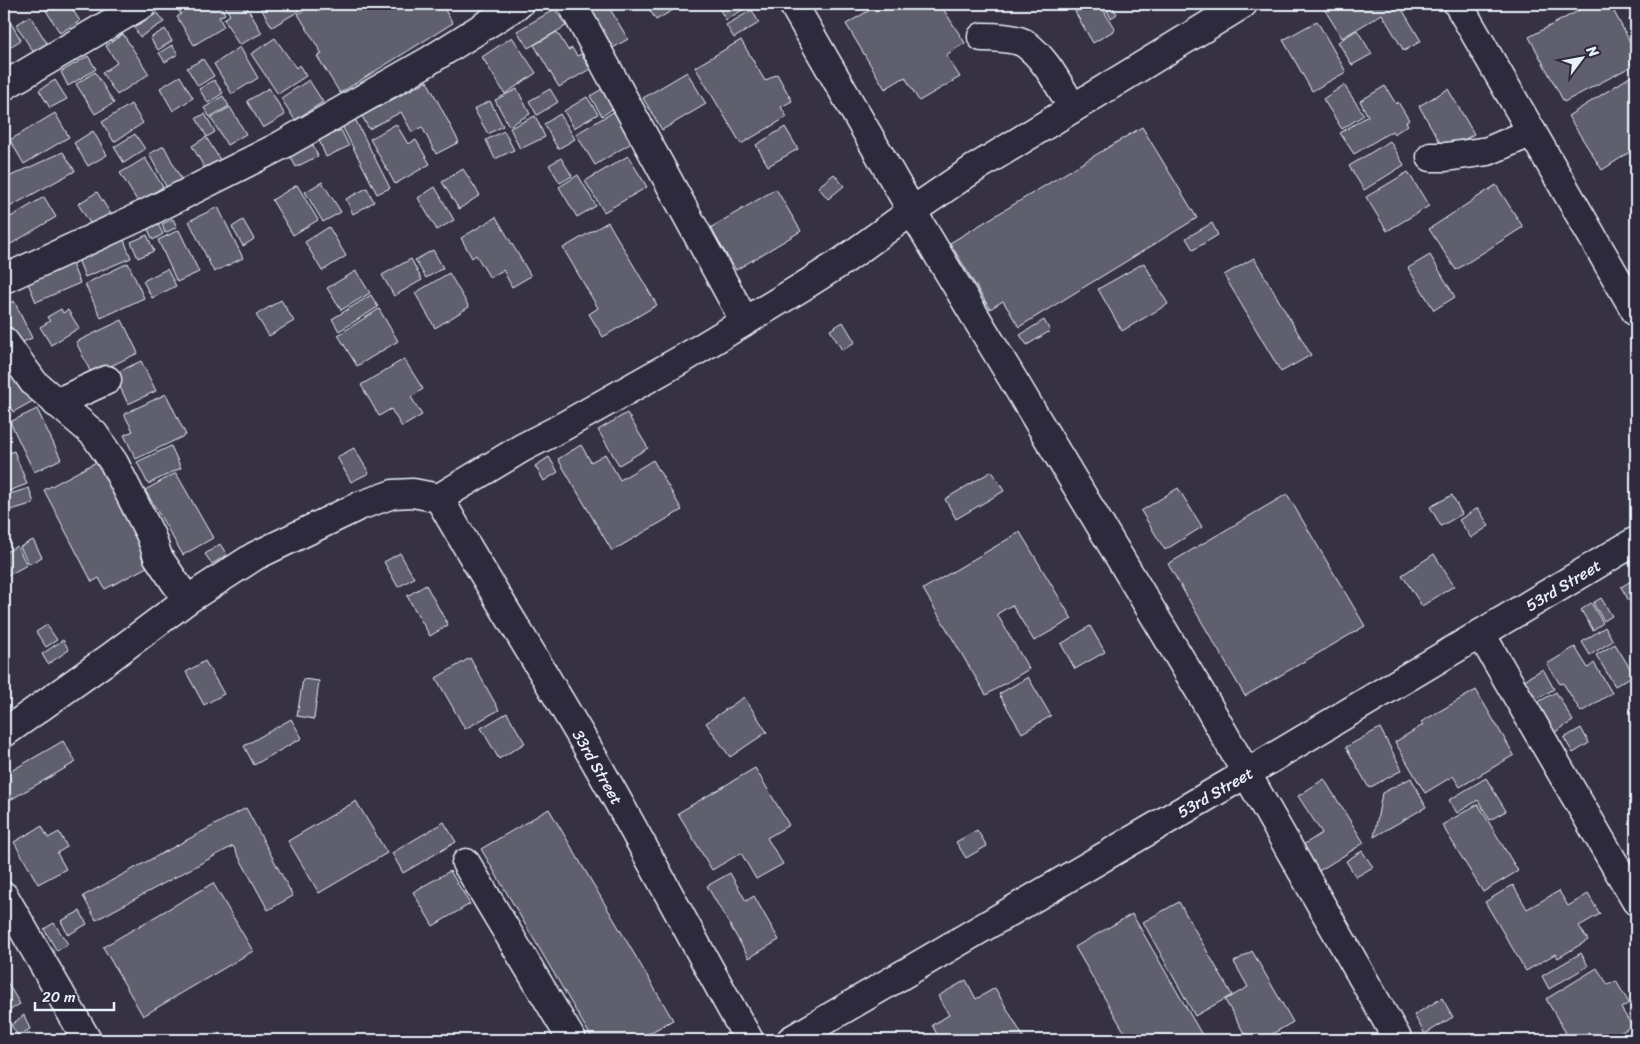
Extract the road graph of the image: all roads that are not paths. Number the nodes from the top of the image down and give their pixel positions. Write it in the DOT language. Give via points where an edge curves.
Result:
graph roads {
  1 [pos="143,4"];
  2 [pos="518,4"];
  3 [pos="572,4"];
  4 [pos="793,4"];
  5 [pos="1243,4"];
  6 [pos="1458,4"];
  7 [pos="982,37"];
  8 [pos="4,86"];
  9 [pos="1073,108"];
  10 [pos="1532,132"];
  11 [pos="1431,157"];
  12 [pos="912,211"];
  13 [pos="6,271"];
  14 [pos="1636,312"];
  15 [pos="744,320"];
  16 [pos="4,340"];
  17 [pos="107,380"];
  18 [pos="56,403"];
  19 [pos="440,498"];
  20 [pos="1636,541"];
  21 [pos="187,600"];
  22 [pos="1480,634"];
  23 [pos="4,733"];
  24 [pos="1247,773"];
  25 [pos="466,863"];
  26 [pos="4,896"];
  27 [pos="1636,901"];
  28 [pos="87,1040"];
  29 [pos="572,1040"];
  30 [pos="749,1040"];
  31 [pos="791,1040"];
  32 [pos="1398,1040"];
  1 -- 8 [label="street"];
  2 -- 13 [label="street" via="427,62 280,146 137,218"];
  3 -- 15 [label="street"];
  4 -- 12 [label="street"];
  5 -- 9 [label="street"];
  6 -- 10 [label="street"];
  7 -- 9 [label="street" via="1022,42 1040,57"];
  9 -- 12 [label="street"];
  10 -- 11 [label="street" via="1488,150 1461,156"];
  10 -- 14 [label="street"];
  12 -- 15 [label="street" via="843,261"];
  12 -- 24 [label="street"];
  15 -- 19 [label="street" via="686,357 522,448"];
  16 -- 18 [label="street" via="34,383"];
  17 -- 18 [label="street"];
  18 -- 21 [label="street" via="94,434 114,463 151,536 158,557"];
  19 -- 21 [label="street" via="414,493 393,494 359,506 256,556"];
  19 -- 30 [label="street, 33rd Street" via="594,758"];
  20 -- 22 [label="street, 53rd Street"];
  21 -- 23 [label="street"];
  22 -- 24 [label="street, 53rd Street"];
  22 -- 27 [label="street"];
  24 -- 31 [label="street, 53rd Street"];
  24 -- 32 [label="street"];
  25 -- 29 [label="street"];
  26 -- 28 [label="street"];
}
